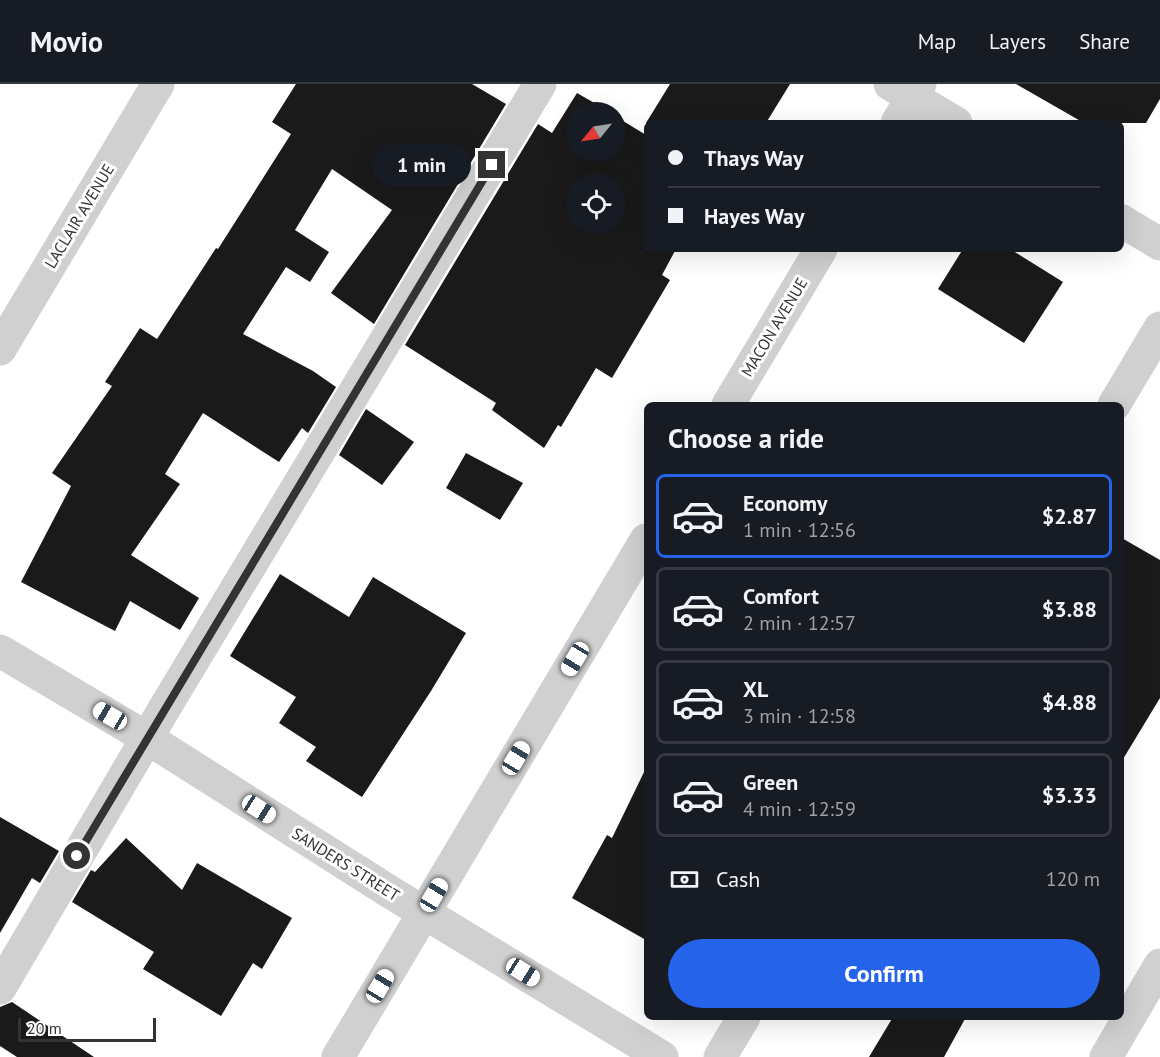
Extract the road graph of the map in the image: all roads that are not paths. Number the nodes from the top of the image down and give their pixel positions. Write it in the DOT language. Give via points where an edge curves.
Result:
graph roads {
  1 [pos="158,84"];
  2 [pos="540,84"];
  3 [pos="905,97"];
  4 [pos="950,120"];
  5 [pos="1124,222"];
  6 [pos="1160,244"];
  7 [pos="819,252"];
  8 [pos="1160,328"];
  9 [pos="0,349"];
  10 [pos="730,402"];
  11 [pos="1116,402"];
  12 [pos="644,543"];
  13 [pos="0,651"];
  14 [pos="147,738"];
  15 [pos="423,913"];
  16 [pos="1160,965"];
  17 [pos="0,988"];
  18 [pos="742,1020"];
  19 [pos="338,1057"];
  20 [pos="662,1057"];
  21 [pos="720,1057"];
  22 [pos="1106,1057"];
  1 -- 9 [label="street, LACLAIR AVENUE"];
  2 -- 14 [label="street"];
  3 -- 4 [label="street"];
  5 -- 6 [label="street"];
  7 -- 10 [label="street, MACON AVENUE"];
  8 -- 11 [label="street"];
  12 -- 15 [label="street"];
  13 -- 14 [label="street, SANDERS STREET"];
  14 -- 15 [label="street, SANDERS STREET"];
  14 -- 17 [label="street"];
  15 -- 19 [label="street"];
  15 -- 20 [label="street, SANDERS STREET"];
  16 -- 22 [label="street"];
  18 -- 21 [label="street"];
}
